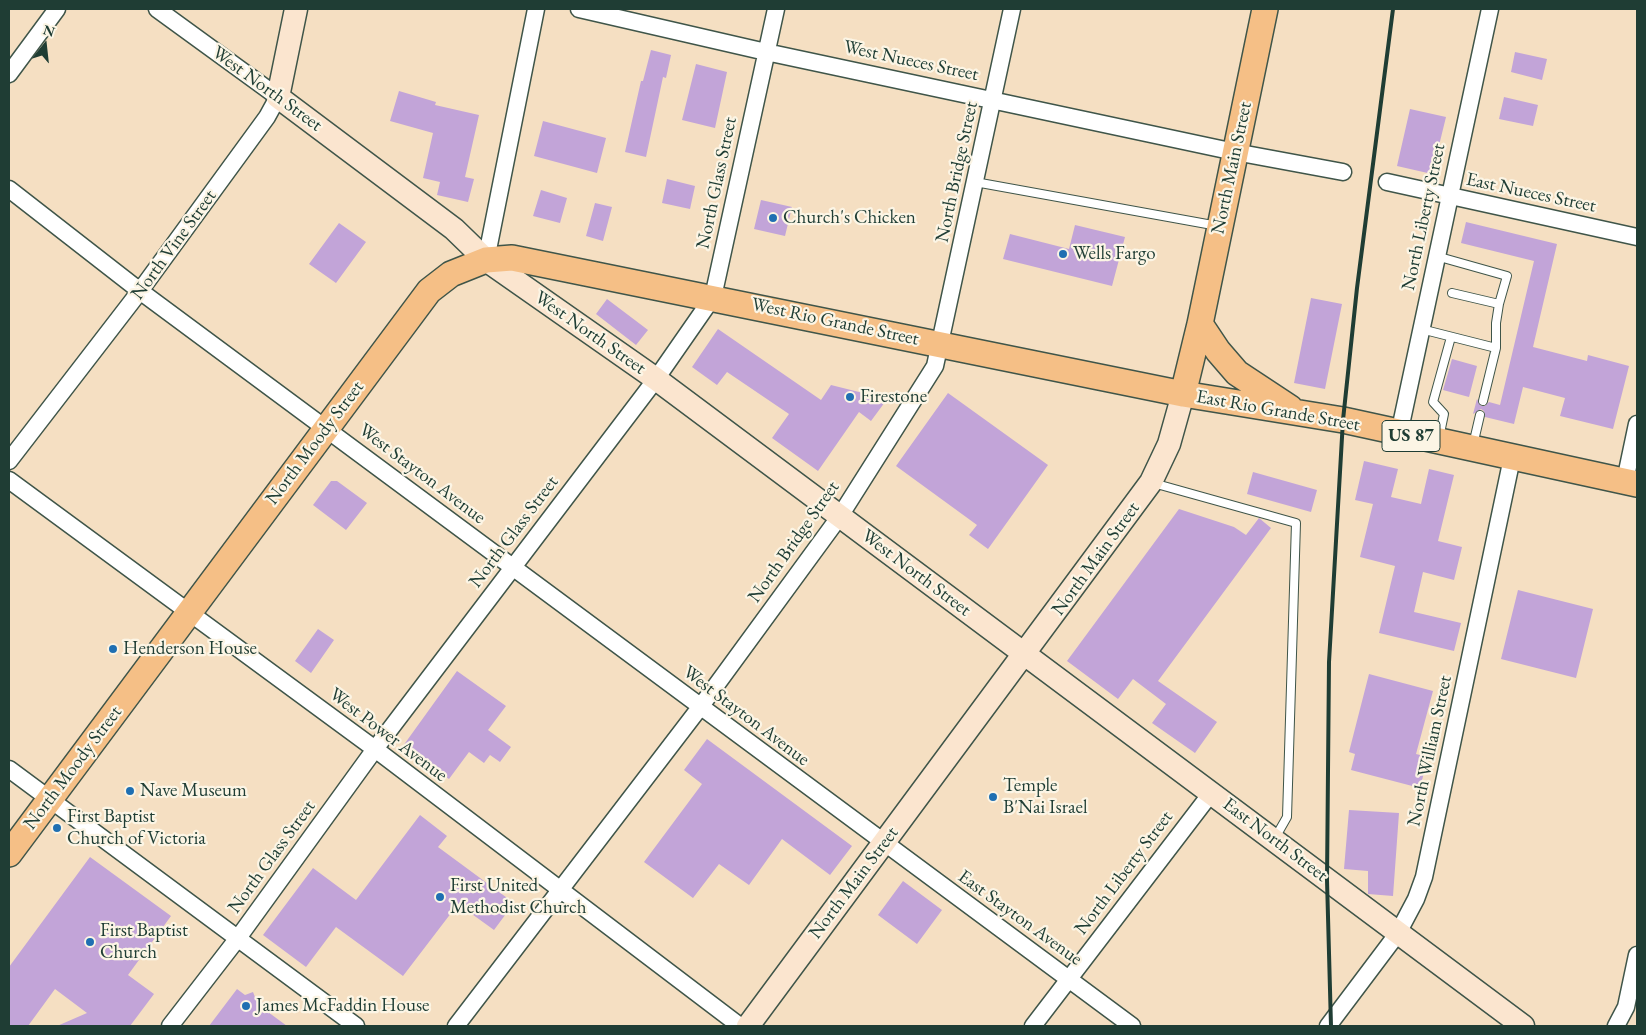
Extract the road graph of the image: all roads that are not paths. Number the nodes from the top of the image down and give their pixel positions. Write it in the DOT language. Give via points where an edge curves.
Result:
graph roads {
  1 [pos="57,9"];
  2 [pos="157,9"];
  3 [pos="296,9"];
  4 [pos="536,9"];
  5 [pos="579,9"];
  6 [pos="776,9"];
  7 [pos="1012,9"];
  8 [pos="1265,9"];
  9 [pos="1490,9"];
  10 [pos="766,52"];
  11 [pos="9,74"];
  12 [pos="278,97"];
  13 [pos="993,99"];
  14 [pos="1236,152"];
  15 [pos="1343,172"];
  16 [pos="975,182"];
  17 [pos="1387,182"];
  18 [pos="9,189"];
  19 [pos="1449,195"];
  20 [pos="1220,226"];
  21 [pos="1637,237"];
  22 [pos="1436,256"];
  23 [pos="486,260"];
  24 [pos="140,291"];
  25 [pos="1452,293"];
  26 [pos="713,297"];
  27 [pos="1499,304"];
  28 [pos="1200,324"];
  29 [pos="1421,329"];
  30 [pos="1450,336"];
  31 [pos="942,344"];
  32 [pos="1496,348"];
  33 [pos="656,379"];
  34 [pos="1183,394"];
  35 [pos="1483,401"];
  36 [pos="1299,413"];
  37 [pos="1480,416"];
  38 [pos="1637,424"];
  39 [pos="326,428"];
  40 [pos="1398,434"];
  41 [pos="1438,442"];
  42 [pos="1472,449"];
  43 [pos="1512,458"];
  44 [pos="9,461"];
  45 [pos="9,480"];
  46 [pos="1151,482"];
  47 [pos="1631,483"];
  48 [pos="840,516"];
  49 [pos="513,566"];
  50 [pos="188,613"];
  51 [pos="1024,656"];
  52 [pos="701,706"];
  53 [pos="374,749"];
  54 [pos="9,769"];
  55 [pos="1212,792"];
  56 [pos="49,800"];
  57 [pos="1274,839"];
  58 [pos="883,844"];
  59 [pos="9,854"];
  60 [pos="558,890"];
  61 [pos="1398,933"];
  62 [pos="238,938"];
  63 [pos="1637,955"];
  64 [pos="1069,979"];
  65 [pos="170,1026"];
  66 [pos="356,1026"];
  67 [pos="456,1026"];
  68 [pos="740,1026"];
  69 [pos="748,1026"];
  70 [pos="1033,1026"];
  71 [pos="1132,1026"];
  72 [pos="1328,1026"];
  73 [pos="1523,1026"];
  74 [pos="1616,1026"];
  1 -- 11 [label="street"];
  2 -- 12 [label="street, West North Street"];
  3 -- 12 [label="street, North Vine Street"];
  4 -- 23 [label="street"];
  5 -- 10 [label="street, West Nueces Street"];
  6 -- 10 [label="street, North Glass Street"];
  7 -- 13 [label="street, North Bridge Street"];
  8 -- 14 [label="main road, North Main Street"];
  9 -- 19 [label="street, North Liberty Street"];
  10 -- 13 [label="street, West Nueces Street"];
  10 -- 26 [label="street, North Glass Street"];
  12 -- 23 [label="street, West North Street" via="454,229"];
  12 -- 24 [label="street, North Vine Street" via="267,117"];
  13 -- 14 [label="street, West Nueces Street"];
  13 -- 16 [label="street, North Bridge Street"];
  14 -- 15 [label="street"];
  14 -- 20 [label="main road, North Main Street"];
  16 -- 20 [label="lane"];
  16 -- 31 [label="street, North Bridge Street"];
  17 -- 19 [label="street, East Nueces Street"];
  18 -- 24 [label="street, West Stayton Avenue"];
  19 -- 21 [label="street, East Nueces Street"];
  19 -- 22 [label="street, North Liberty Street"];
  20 -- 28 [label="main road, North Main Street"];
  22 -- 27 [label="lane" via="1507,276"];
  22 -- 29 [label="street, North Liberty Street"];
  23 -- 26 [label="main road, West Rio Grande Street" via="512,258"];
  23 -- 33 [label="street, West North Street"];
  23 -- 39 [label="main road, North Moody Street" via="451,274 429,291"];
  24 -- 39 [label="street, West Stayton Avenue"];
  24 -- 44 [label="street, North Vine Street"];
  25 -- 27 [label="lane"];
  26 -- 31 [label="main road, West Rio Grande Street"];
  26 -- 33 [label="street, North Glass Street"];
  27 -- 32 [label="lane"];
  28 -- 34 [label="main road, North Main Street"];
  28 -- 36 [label="main road" via="1237,373"];
  29 -- 30 [label="lane"];
  29 -- 40 [label="street, North Liberty Street"];
  30 -- 32 [label="lane"];
  30 -- 41 [label="lane" via="1433,402 1444,414"];
  31 -- 34 [label="main road, West Rio Grande Street"];
  31 -- 48 [label="street, North Bridge Street" via="935,366"];
  32 -- 35 [label="lane"];
  33 -- 48 [label="street, West North Street"];
  33 -- 49 [label="street, North Glass Street"];
  34 -- 36 [label="main road, East Rio Grande Street / US 87"];
  34 -- 46 [label="street, North Main Street" via="1170,444"];
  36 -- 40 [label="main road, East Rio Grande Street / US 87"];
  37 -- 42 [label="lane"];
  38 -- 47 [label="street"];
  39 -- 49 [label="street, West Stayton Avenue"];
  39 -- 50 [label="main road, North Moody Street"];
  40 -- 41 [label="main road, East Rio Grande Street / US 87"];
  41 -- 42 [label="main road, East Rio Grande Street / US 87"];
  42 -- 43 [label="main road, East Rio Grande Street / US 87"];
  43 -- 47 [label="main road, East Rio Grande Street / US 87"];
  43 -- 61 [label="street, North William Street" via="1424,877"];
  45 -- 50 [label="street, West Power Avenue"];
  46 -- 51 [label="street, North Main Street"];
  46 -- 57 [label="lane" via="1296,524 1287,817"];
  48 -- 51 [label="street, West North Street"];
  48 -- 52 [label="street, North Bridge Street"];
  49 -- 52 [label="street, West Stayton Avenue"];
  49 -- 53 [label="street, North Glass Street"];
  50 -- 53 [label="street, West Power Avenue"];
  50 -- 56 [label="main road, North Moody Street"];
  51 -- 55 [label="street, East North Street"];
  51 -- 58 [label="street, North Main Street"];
  52 -- 58 [label="street, West Stayton Avenue"];
  52 -- 60 [label="street, North Bridge Street"];
  53 -- 60 [label="street, West Power Avenue"];
  53 -- 62 [label="street, North Glass Street"];
  54 -- 56 [label="street"];
  55 -- 57 [label="street, East North Street"];
  55 -- 64 [label="street, North Liberty Street"];
  56 -- 59 [label="main road, North Moody Street"];
  56 -- 62 [label="street"];
  57 -- 61 [label="street, East North Street"];
  58 -- 64 [label="street, East Stayton Avenue"];
  58 -- 69 [label="street, North Main Street"];
  60 -- 67 [label="street, North Bridge Street"];
  60 -- 68 [label="street, West Power Avenue"];
  61 -- 72 [label="street, North William Street"];
  61 -- 73 [label="street, East North Street"];
  62 -- 65 [label="street, North Glass Street"];
  62 -- 66 [label="street"];
  63 -- 74 [label="street" via="1626,1007"];
  64 -- 70 [label="street, North Liberty Street"];
  64 -- 71 [label="street, East Stayton Avenue"];
}
